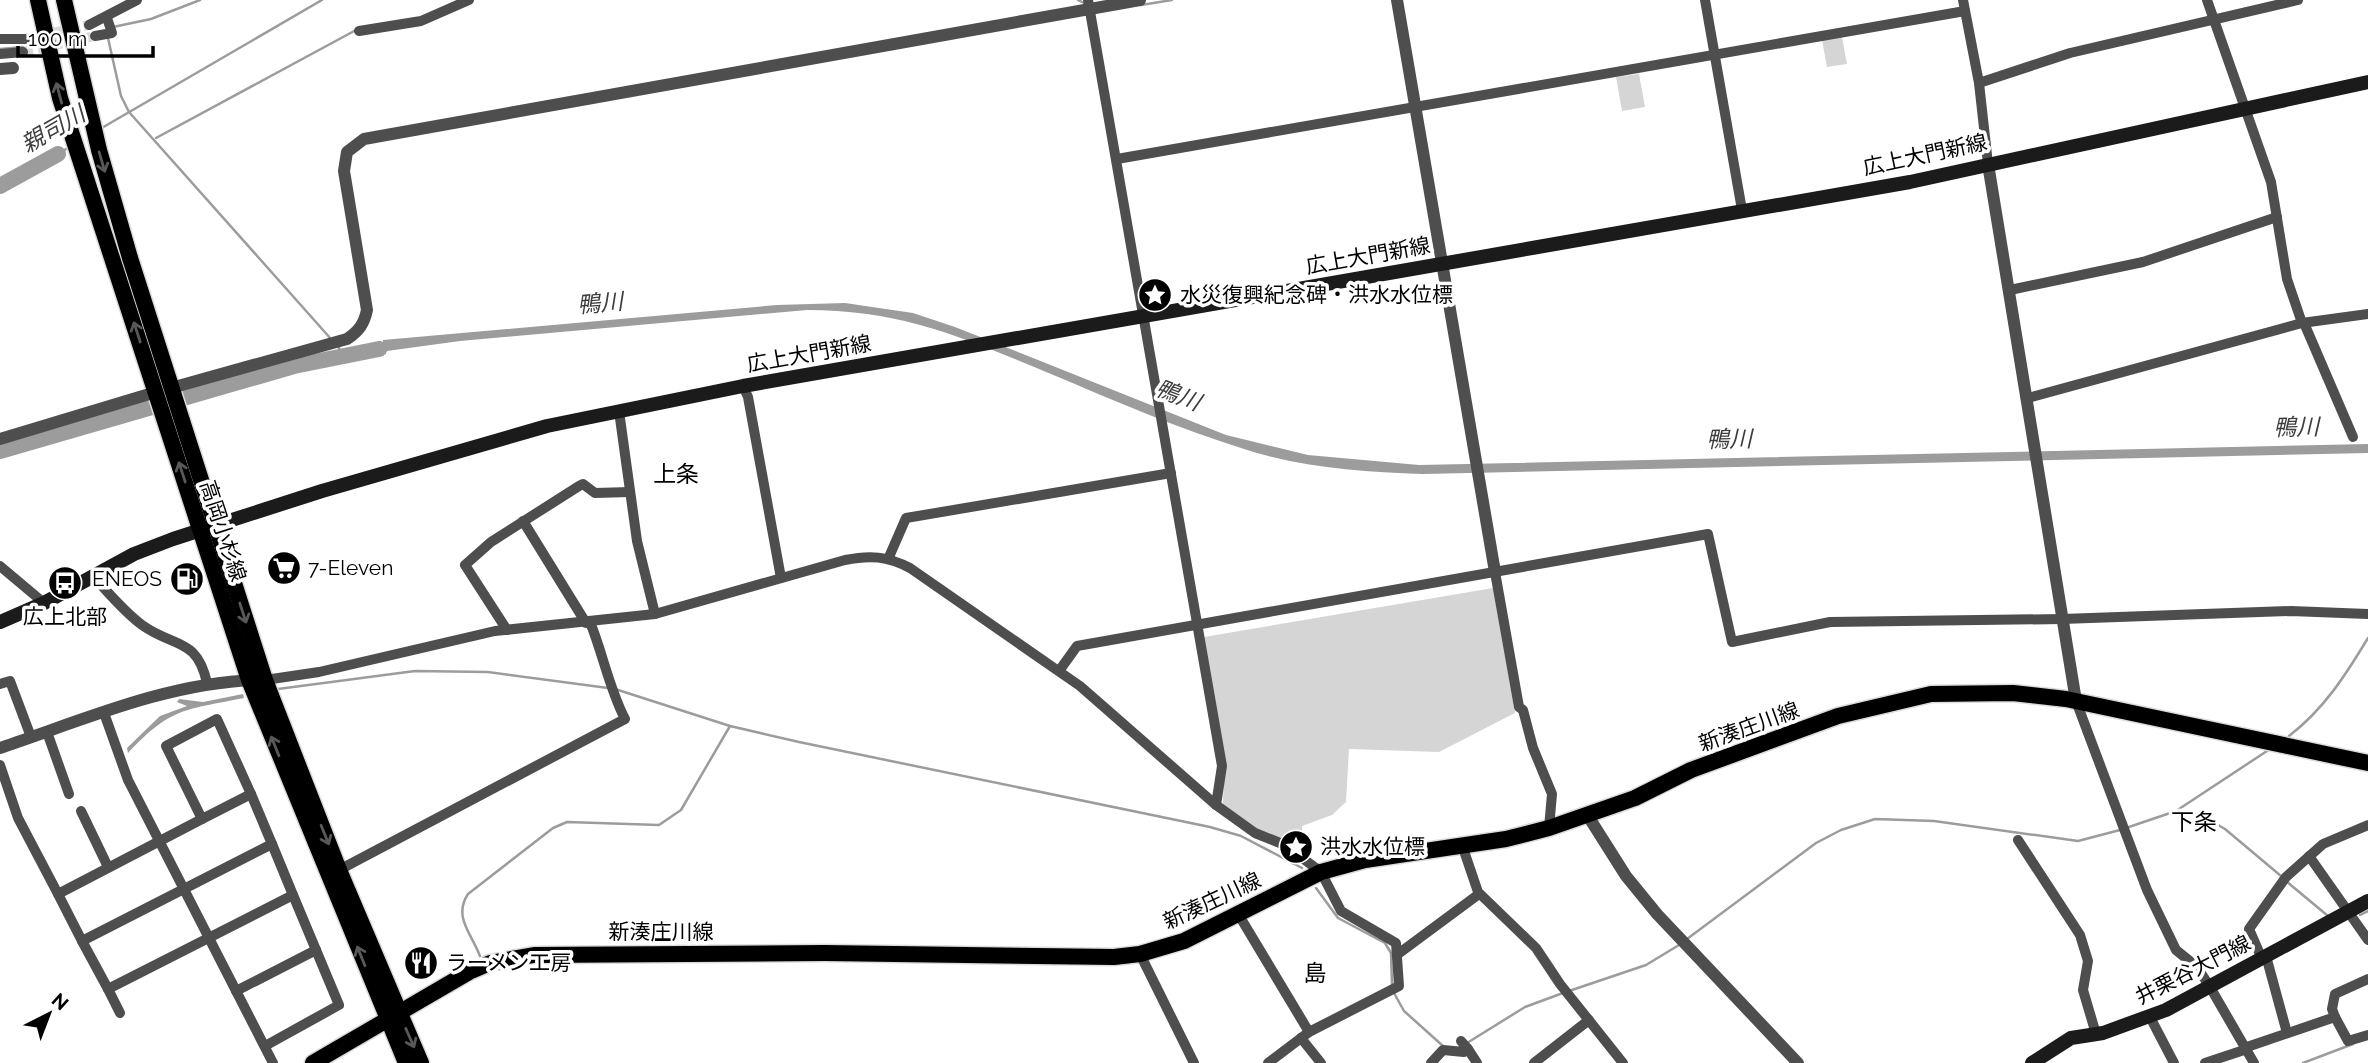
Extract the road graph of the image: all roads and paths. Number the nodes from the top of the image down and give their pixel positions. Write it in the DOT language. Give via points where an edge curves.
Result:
graph roads {
  1 [pos="38,0"];
  2 [pos="64,0"];
  3 [pos="137,0"];
  4 [pos="468,0"];
  5 [pos="1140,0"];
  6 [pos="1398,0"];
  7 [pos="1705,0"];
  8 [pos="1964,0"];
  9 [pos="2207,0"];
  10 [pos="2298,0"];
  11 [pos="1089,5"];
  12 [pos="1965,11"];
  13 [pos="107,18"];
  14 [pos="2214,18"];
  15 [pos="89,25"];
  16 [pos="359,31"];
  17 [pos="95,36"];
  18 [pos="0,39"];
  19 [pos="25,39"];
  20 [pos="23,52"];
  21 [pos="0,54"];
  22 [pos="1715,54"];
  23 [pos="2368,82"];
  24 [pos="1979,83"];
  25 [pos="2246,107"];
  26 [pos="1416,109"];
  27 [pos="1116,159"];
  28 [pos="1988,164"];
  29 [pos="1742,210"];
  30 [pos="2277,217"];
  31 [pos="1443,264"];
  32 [pos="2010,290"];
  33 [pos="2368,314"];
  34 [pos="1144,316"];
  35 [pos="2303,323"];
  36 [pos="743,386"];
  37 [pos="164,392"];
  38 [pos="2028,398"];
  39 [pos="619,411"];
  40 [pos="2353,437"];
  41 [pos="0,439"];
  42 [pos="1171,473"];
  43 [pos="630,492"];
  44 [pos="523,521"];
  45 [pos="208,527"];
  46 [pos="889,557"];
  47 [pos="0,566"];
  48 [pos="1496,572"];
  49 [pos="92,575"];
  50 [pos="780,578"];
  51 [pos="44,603"];
  52 [pos="654,614"];
  53 [pos="2368,614"];
  54 [pos="2062,619"];
  55 [pos="0,622"];
  56 [pos="588,622"];
  57 [pos="1199,625"];
  58 [pos="507,630"];
  59 [pos="1059,671"];
  60 [pos="257,680"];
  61 [pos="207,683"];
  62 [pos="0,684"];
  63 [pos="2076,701"];
  64 [pos="104,713"];
  65 [pos="47,732"];
  66 [pos="32,737"];
  67 [pos="0,748"];
  68 [pos="2368,763"];
  69 [pos="0,765"];
  70 [pos="69,794"];
  71 [pos="251,794"];
  72 [pos="1216,805"];
  73 [pos="81,811"];
  74 [pos="1588,816"];
  75 [pos="202,819"];
  76 [pos="2368,825"];
  77 [pos="1549,828"];
  78 [pos="2018,839"];
  79 [pos="160,841"];
  80 [pos="272,844"];
  81 [pos="1462,845"];
  82 [pos="2309,856"];
  83 [pos="108,867"];
  84 [pos="340,870"];
  85 [pos="1321,872"];
  86 [pos="183,889"];
  87 [pos="58,894"];
  88 [pos="1479,894"];
  89 [pos="293,895"];
  90 [pos="2368,901"];
  91 [pos="2350,911"];
  92 [pos="1237,912"];
  93 [pos="208,938"];
  94 [pos="2368,940"];
  95 [pos="82,941"];
  96 [pos="316,950"];
  97 [pos="1140,954"];
  98 [pos="1398,954"];
  99 [pos="2264,958"];
  100 [pos="2368,979"];
  101 [pos="2210,987"];
  102 [pos="107,989"];
  103 [pos="236,990"];
  104 [pos="120,1013"];
  105 [pos="393,1016"];
  106 [pos="2150,1017"];
  107 [pos="2335,1017"];
  108 [pos="1589,1020"];
  109 [pos="2287,1033"];
  110 [pos="2096,1034"];
  111 [pos="1305,1035"];
  112 [pos="2368,1035"];
  113 [pos="265,1046"];
  114 [pos="2244,1049"];
  115 [pos="273,1063"];
  116 [pos="313,1063"];
  117 [pos="406,1063"];
  118 [pos="421,1063"];
  119 [pos="1194,1063"];
  120 [pos="1268,1063"];
  121 [pos="1321,1063"];
  122 [pos="1431,1063"];
  123 [pos="1477,1063"];
  124 [pos="1534,1063"];
  125 [pos="1623,1063"];
  126 [pos="1798,1063"];
  127 [pos="2032,1063"];
  128 [pos="2174,1063"];
  129 [pos="2205,1063"];
  130 [pos="2254,1063"];
  37 -- 1 [label="main road, 高岡小杉線, one-way" via="60,98"];
  2 -- 37 [label="main road, 高岡小杉線, one-way"];
  3 -- 13 [label="street"];
  4 -- 16 [label="street" via="421,21"];
  5 -- 11 [label="street"];
  6 -- 26 [label="street"];
  7 -- 22 [label="street"];
  8 -- 12 [label="street"];
  9 -- 14 [label="street"];
  10 -- 14 [label="street"];
  11 -- 27 [label="street"];
  11 -- 37 [label="street" via="364,139 347,152 344,171 367,310 365,323 347,339"];
  12 -- 22 [label="street"];
  12 -- 24 [label="street"];
  13 -- 15 [label="street"];
  13 -- 17 [label="street" via="112,33"];
  14 -- 24 [label="street" via="2070,53"];
  14 -- 25 [label="street"];
  18 -- 19 [label="street"];
  20 -- 21 [label="street"];
  22 -- 26 [label="street"];
  22 -- 29 [label="street"];
  23 -- 25 [label="main road, 広上大門新線"];
  24 -- 28 [label="street"];
  25 -- 28 [label="main road, 広上大門新線"];
  25 -- 30 [label="street" via="2272,183"];
  26 -- 27 [label="street"];
  26 -- 31 [label="street"];
  27 -- 34 [label="street"];
  28 -- 29 [label="main road, 広上大門新線"];
  28 -- 32 [label="street"];
  29 -- 31 [label="main road, 広上大門新線"];
  30 -- 32 [label="street" via="2143,262"];
  30 -- 35 [label="street" via="2287,279"];
  31 -- 34 [label="main road, 広上大門新線"];
  31 -- 48 [label="street"];
  32 -- 38 [label="street"];
  33 -- 35 [label="street"];
  34 -- 36 [label="main road, 広上大門新線"];
  34 -- 42 [label="street"];
  35 -- 38 [label="street"];
  35 -- 40 [label="street"];
  36 -- 39 [label="main road, 広上大門新線"];
  36 -- 50 [label="street"];
  37 -- 41 [label="street"];
  37 -- 45 [label="main road, 高岡小杉線"];
  38 -- 54 [label="street"];
  39 -- 43 [label="street"];
  39 -- 45 [label="main road, 広上大門新線" via="547,426"];
  42 -- 46 [label="street" via="906,518"];
  42 -- 57 [label="street"];
  43 -- 44 [label="street" via="595,493 583,484"];
  43 -- 52 [label="street"];
  44 -- 56 [label="street"];
  44 -- 58 [label="street" via="465,565"];
  45 -- 49 [label="main road, 広上大門新線"];
  45 -- 60 [label="main road, 高岡小杉線"];
  46 -- 50 [label="street" via="863,556"];
  46 -- 59 [label="street"];
  47 -- 51 [label="street"];
  48 -- 54 [label="street" via="1708,534 1732,642 1830,622"];
  48 -- 57 [label="street"];
  48 -- 77 [label="street" via="1519,707 1552,794"];
  49 -- 51 [label="main road, 広上大門新線"];
  49 -- 61 [label="street" via="144,626 195,653"];
  50 -- 52 [label="street"];
  51 -- 55 [label="main road, 広上大門新線"];
  52 -- 56 [label="street"];
  53 -- 54 [label="street" via="2291,611"];
  54 -- 63 [label="street"];
  56 -- 58 [label="street"];
  56 -- 84 [label="street" via="625,719"];
  57 -- 59 [label="street" via="1077,646"];
  57 -- 72 [label="street" via="1222,766"];
  58 -- 60 [label="street" via="319,672"];
  59 -- 72 [label="street"];
  60 -- 61 [label="street"];
  60 -- 84 [label="main road, 高岡小杉線, one-way"];
  105 -- 60 [label="main road, 高岡小杉線, one-way"];
  61 -- 64 [label="street"];
  62 -- 66 [label="street" via="10,681"];
  63 -- 68 [label="main road, 新湊庄川線"];
  63 -- 74 [label="main road, 新湊庄川線" via="2013,692 1901,699 1751,748"];
  63 -- 101 [label="street" via="2134,863 2176,950 2197,967"];
  64 -- 65 [label="street"];
  64 -- 79 [label="street" via="128,780"];
  65 -- 66 [label="street"];
  65 -- 70 [label="street"];
  66 -- 67 [label="street"];
  69 -- 87 [label="street" via="18,818"];
  71 -- 75 [label="street"];
  71 -- 75 [label="street" via="218,719 166,746"];
  71 -- 80 [label="street"];
  72 -- 85 [label="street"];
  73 -- 83 [label="street"];
  74 -- 77 [label="main road, 新湊庄川線"];
  74 -- 126 [label="street" via="1657,914"];
  75 -- 79 [label="street"];
  76 -- 82 [label="street" via="2323,844"];
  77 -- 81 [label="main road, 新湊庄川線"];
  78 -- 110 [label="street" via="2080,935 2088,961 2083,990"];
  79 -- 83 [label="street"];
  79 -- 86 [label="street"];
  80 -- 86 [label="street"];
  80 -- 89 [label="street"];
  81 -- 85 [label="main road, 新湊庄川線" via="1365,860"];
  81 -- 88 [label="street"];
  82 -- 91 [label="street"];
  82 -- 99 [label="street" via="2286,877 2249,929"];
  83 -- 87 [label="street"];
  84 -- 105 [label="main road, 高岡小杉線"];
  85 -- 92 [label="main road, 新湊庄川線"];
  85 -- 98 [label="street" via="1341,911 1396,943"];
  86 -- 93 [label="street"];
  86 -- 95 [label="street"];
  87 -- 95 [label="street"];
  88 -- 98 [label="street"];
  88 -- 108 [label="street" via="1536,948"];
  89 -- 93 [label="street"];
  89 -- 96 [label="street"];
  90 -- 91 [label="main road, 井栗谷大門線"];
  91 -- 94 [label="street"];
  91 -- 99 [label="main road, 井栗谷大門線"];
  92 -- 97 [label="main road, 新湊庄川線" via="1184,941"];
  92 -- 111 [label="street"];
  93 -- 102 [label="street"];
  93 -- 103 [label="street"];
  95 -- 102 [label="street"];
  96 -- 103 [label="street"];
  96 -- 113 [label="street" via="338,1005"];
  97 -- 105 [label="main road, 新湊庄川線" via="534,955 490,963"];
  97 -- 119 [label="street"];
  98 -- 111 [label="street" via="1399,986"];
  99 -- 101 [label="main road, 井栗谷大門線"];
  99 -- 109 [label="street"];
  100 -- 107 [label="street" via="2335,994"];
  101 -- 106 [label="main road, 井栗谷大門線"];
  101 -- 114 [label="street"];
  102 -- 104 [label="street"];
  103 -- 113 [label="street"];
  105 -- 116 [label="main road, 新湊庄川線"];
  105 -- 117 [label="main road, 高岡小杉線"];
  105 -- 118 [label="main road, 高岡小杉線, one-way"];
  106 -- 110 [label="main road, 井栗谷大門線"];
  106 -- 128 [label="street"];
  107 -- 109 [label="street"];
  107 -- 112 [label="street" via="2348,1041"];
  108 -- 124 [label="street"];
  108 -- 125 [label="street"];
  109 -- 114 [label="street"];
  110 -- 127 [label="main road, 井栗谷大門線" via="2071,1038"];
  111 -- 120 [label="street"];
  111 -- 121 [label="street"];
  113 -- 115 [label="street"];
  114 -- 129 [label="street"];
  114 -- 130 [label="street"];
  122 -- 123 [label="street" via="1443,1050 1464,1052 1464,1045"];
}
